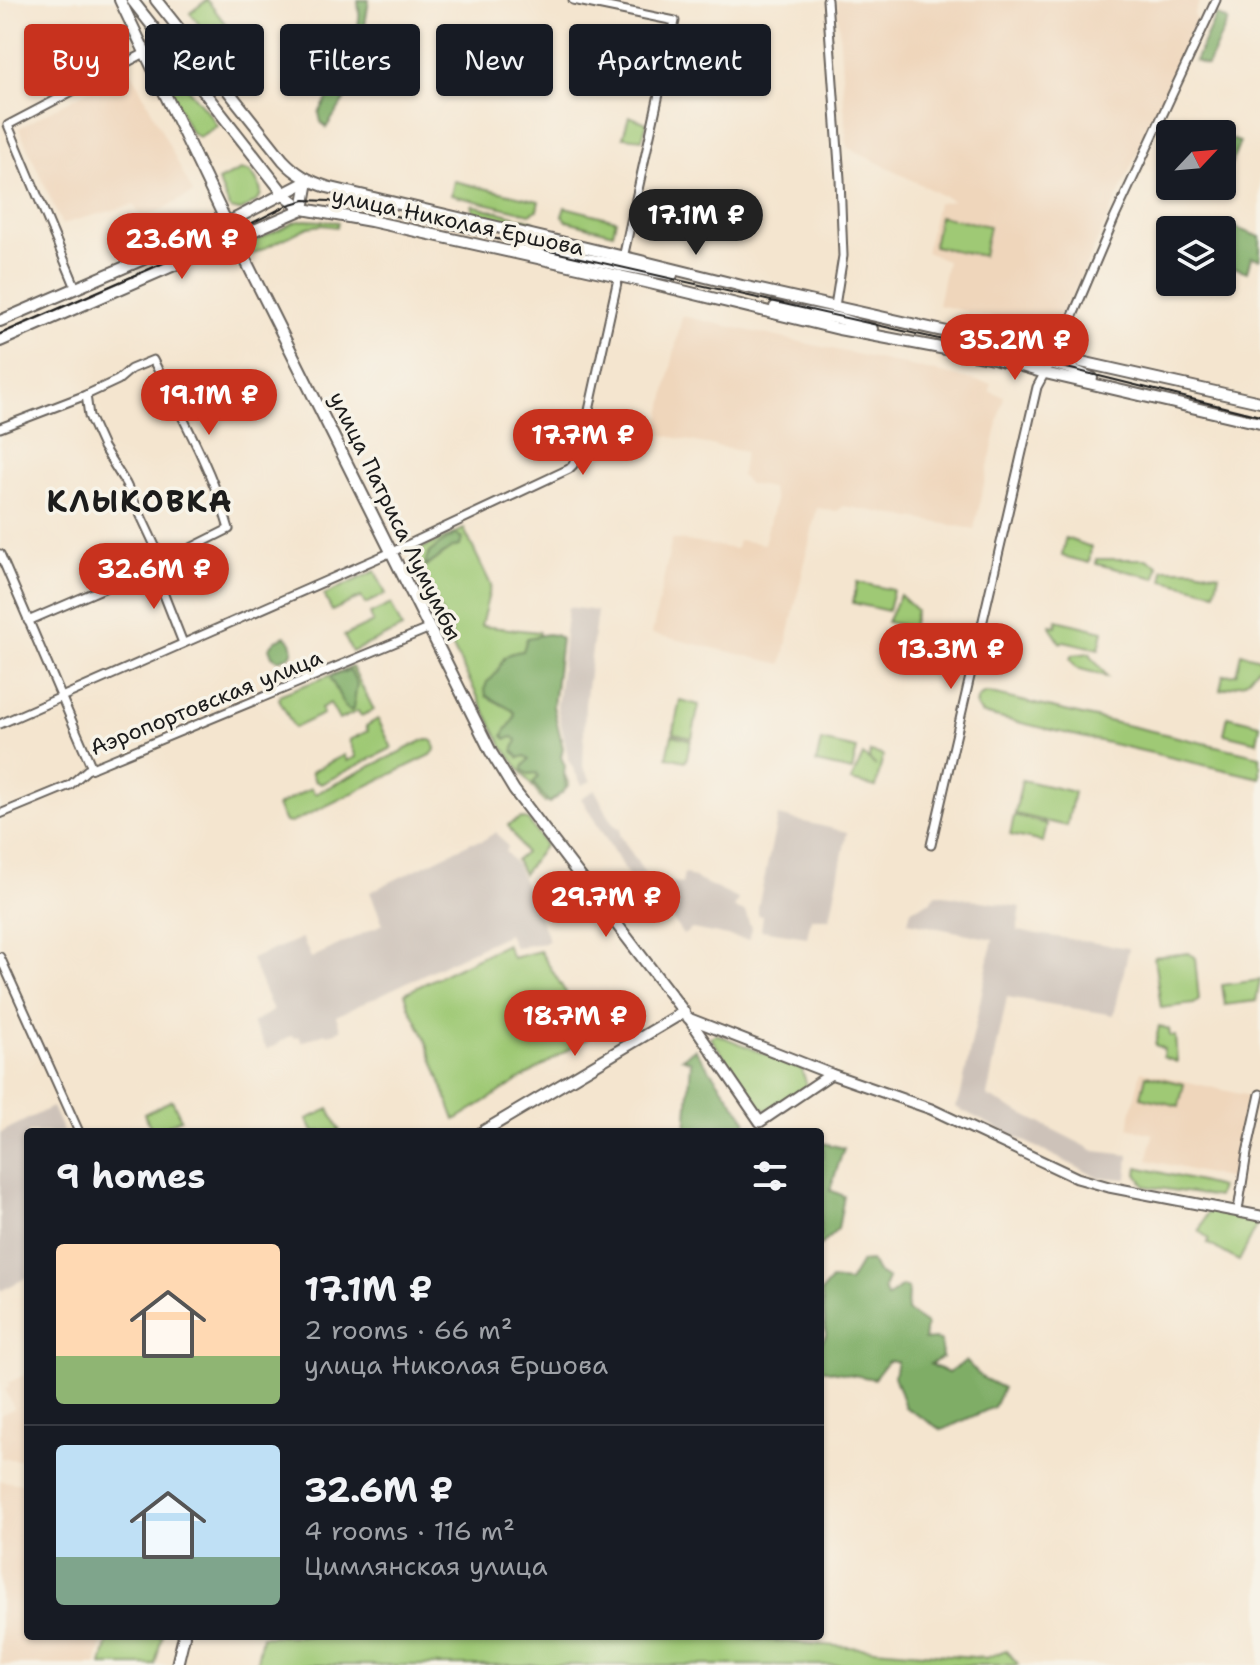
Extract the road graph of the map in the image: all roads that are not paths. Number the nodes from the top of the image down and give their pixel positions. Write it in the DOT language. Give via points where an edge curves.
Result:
graph roads {
  1 [pos="120,0"];
  2 [pos="132,0"];
  3 [pos="156,0"];
  4 [pos="573,0"];
  5 [pos="827,0"];
  6 [pos="1216,0"];
  7 [pos="145,53"];
  8 [pos="166,96"];
  9 [pos="308,181"];
  10 [pos="284,194"];
  11 [pos="303,209"];
  12 [pos="227,223"];
  13 [pos="236,240"];
  14 [pos="621,266"];
  15 [pos="742,286"];
  16 [pos="76,288"];
  17 [pos="835,306"];
  18 [pos="0,321"];
  19 [pos="948,331"];
  20 [pos="0,341"];
  21 [pos="1050,364"];
  22 [pos="86,395"];
  23 [pos="1260,402"];
  24 [pos="1260,423"];
  25 [pos="0,428"];
  26 [pos="392,551"];
  27 [pos="0,554"];
  28 [pos="153,567"];
  29 [pos="28,621"];
  30 [pos="430,628"];
  31 [pos="183,643"];
  32 [pos="61,697"];
  33 [pos="0,724"];
  34 [pos="92,768"];
  35 [pos="0,814"];
  36 [pos="931,845"];
  37 [pos="0,957"];
  38 [pos="686,1015"];
  39 [pos="806,1064"];
  40 [pos="831,1074"];
  41 [pos="807,1090"];
  42 [pos="1260,1094"];
  43 [pos="77,1128"];
  44 [pos="489,1128"];
  45 [pos="1238,1210"];
  46 [pos="1260,1216"];
  47 [pos="183,1640"];
  48 [pos="177,1665"];
  1 -- 7 [label="main road, улица Патриса Лумумбы"];
  2 -- 10 [label="main road, улица Николая Ершова"];
  3 -- 9 [label="main road, улица Николая Ершова" via="283,160"];
  4 -- 14 [label="street" via="675,21"];
  5 -- 17 [label="street" via="843,256"];
  6 -- 21 [label="street"];
  7 -- 16 [label="street" via="8,125"];
  8 -- 12 [label="main road, улица Патриса Лумумбы"];
  9 -- 10 [label="main road"];
  9 -- 11 [label="main road, улица Николая Ершова"];
  9 -- 14 [label="main road, улица Николая Ершова" via="556,241"];
  10 -- 11 [label="main road, улица Николая Ершова"];
  10 -- 12 [label="main road"];
  11 -- 13 [label="main road"];
  11 -- 14 [label="main road, улица Николая Ершова" via="469,243"];
  12 -- 13 [label="main road, улица Патриса Лумумбы"];
  12 -- 16 [label="main road"];
  13 -- 20 [label="main road"];
  13 -- 26 [label="main road, улица Патриса Лумумбы"];
  14 -- 15 [label="main road, улица Николая Ершова"];
  14 -- 21 [label="main road, улица Николая Ершова" via="707,295 841,319 907,341"];
  14 -- 26 [label="street" via="573,465"];
  15 -- 17 [label="main road, улица Николая Ершова"];
  15 -- 19 [label="main road" via="842,315"];
  16 -- 18 [label="main road"];
  17 -- 19 [label="main road, улица Николая Ершова"];
  19 -- 21 [label="main road"];
  21 -- 23 [label="main road" via="1136,375"];
  21 -- 24 [label="main road" via="1112,387"];
  21 -- 36 [label="street" via="1032,405"];
  22 -- 25 [label="street"];
  22 -- 28 [label="street" via="103,447 156,548"];
  22 -- 28 [label="street" via="153,360 221,501 229,529"];
  26 -- 30 [label="main road, улица Патриса Лумумбы"];
  26 -- 31 [label="street"];
  27 -- 29 [label="street"];
  28 -- 29 [label="street"];
  28 -- 31 [label="street"];
  29 -- 32 [label="street"];
  30 -- 34 [label="street, Аэропортовская улица"];
  30 -- 38 [label="main road, улица Патриса Лумумбы" via="514,790"];
  31 -- 32 [label="street"];
  32 -- 33 [label="street"];
  32 -- 34 [label="street"];
  34 -- 35 [label="street, Аэропортовская улица" via="70,785"];
  37 -- 43 [label="street"];
  38 -- 39 [label="street"];
  38 -- 41 [label="street, улица Патриса Лумумбы" via="760,1122"];
  38 -- 44 [label="main road"];
  39 -- 40 [label="street"];
  39 -- 41 [label="street"];
  40 -- 41 [label="street, улица Патриса Лумумбы"];
  40 -- 45 [label="street" via="931,1109 1077,1178"];
  42 -- 45 [label="street"];
  45 -- 46 [label="street"];
  47 -- 48 [label="main road"];
}
